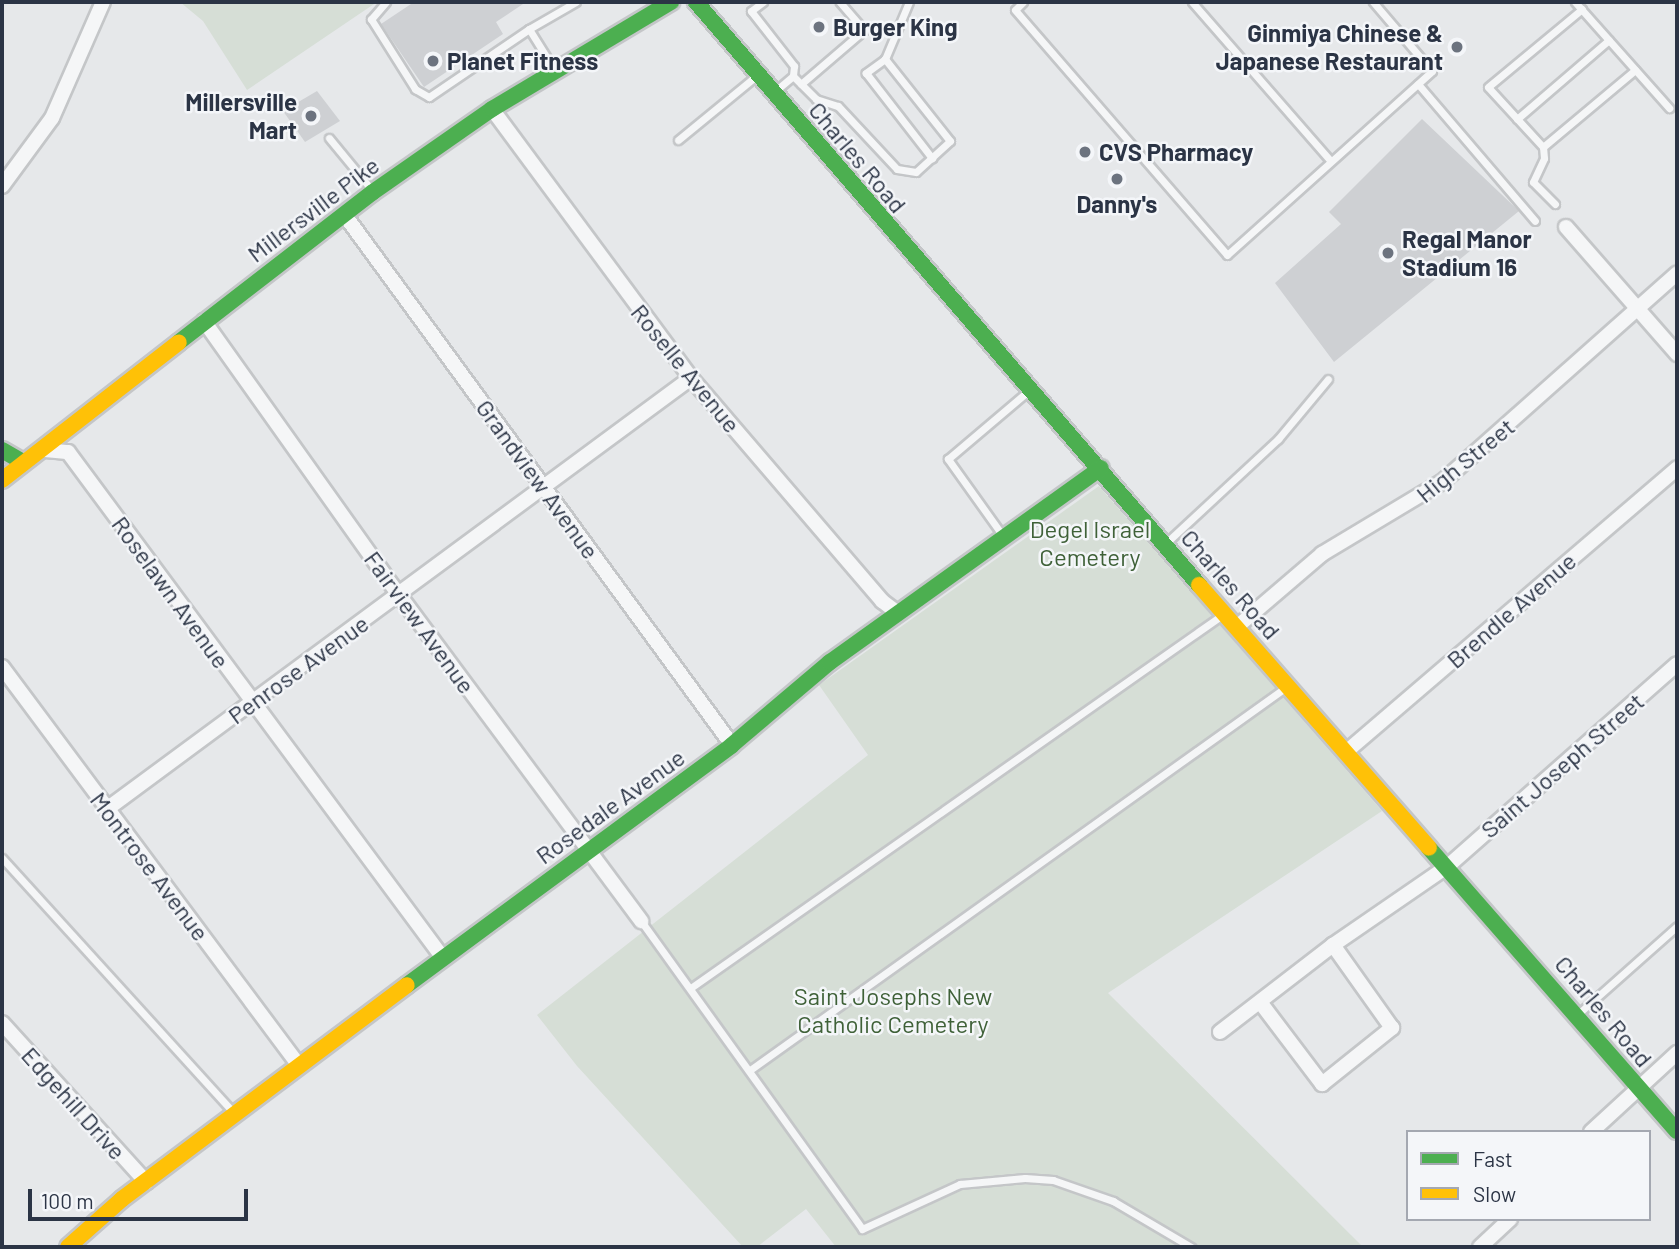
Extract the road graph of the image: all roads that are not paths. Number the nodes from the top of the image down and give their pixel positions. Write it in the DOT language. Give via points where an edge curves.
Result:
graph roads {
  1 [pos="103,2"];
  2 [pos="386,2"];
  3 [pos="576,2"];
  4 [pos="671,2"];
  5 [pos="696,2"];
  6 [pos="764,2"];
  7 [pos="840,2"];
  8 [pos="907,2"];
  9 [pos="1007,2"];
  10 [pos="1023,2"];
  11 [pos="1192,2"];
  12 [pos="1373,2"];
  13 [pos="1576,2"];
  14 [pos="1014,9"];
  15 [pos="1581,9"];
  16 [pos="529,29"];
  17 [pos="1609,40"];
  18 [pos="886,59"];
  19 [pos="555,69"];
  20 [pos="1635,70"];
  21 [pos="758,75"];
  22 [pos="793,76"];
  23 [pos="801,84"];
  24 [pos="1418,84"];
  25 [pos="773,92"];
  26 [pos="1669,108"];
  27 [pos="492,109"];
  28 [pos="1517,120"];
  29 [pos="329,138"];
  30 [pos="678,140"];
  31 [pos="1543,147"];
  32 [pos="932,158"];
  33 [pos="1330,160"];
  34 [pos="2,186"];
  35 [pos="373,192"];
  36 [pos="1555,204"];
  37 [pos="344,214"];
  38 [pos="1535,221"];
  39 [pos="1566,227"];
  40 [pos="1677,273"];
  41 [pos="1638,309"];
  42 [pos="204,321"];
  43 [pos="1677,354"];
  44 [pos="691,378"];
  45 [pos="1328,379"];
  46 [pos="1030,389"];
  47 [pos="2,450"];
  48 [pos="39,450"];
  49 [pos="23,462"];
  50 [pos="1101,468"];
  51 [pos="1677,468"];
  52 [pos="2,481"];
  53 [pos="544,488"];
  54 [pos="1005,538"];
  55 [pos="1166,544"];
  56 [pos="400,594"];
  57 [pos="898,613"];
  58 [pos="1225,613"];
  59 [pos="1238,626"];
  60 [pos="1677,664"];
  61 [pos="2,667"];
  62 [pos="1289,685"];
  63 [pos="253,702"];
  64 [pos="732,745"];
  65 [pos="1346,752"];
  66 [pos="107,809"];
  67 [pos="589,851"];
  68 [pos="2,858"];
  69 [pos="1448,866"];
  70 [pos="641,921"];
  71 [pos="1677,926"];
  72 [pos="1333,945"];
  73 [pos="443,958"];
  74 [pos="692,988"];
  75 [pos="1260,1002"];
  76 [pos="1578,1014"];
  77 [pos="2,1023"];
  78 [pos="1220,1032"];
  79 [pos="1677,1054"];
  80 [pos="299,1065"];
  81 [pos="750,1070"];
  82 [pos="1638,1087"];
  83 [pos="235,1114"];
  84 [pos="1593,1130"];
  85 [pos="1677,1131"];
  86 [pos="146,1182"];
  87 [pos="1508,1221"];
  88 [pos="68,1247"];
  89 [pos="1191,1247"];
  90 [pos="1480,1247"];
  1 -- 34 [label="street" via="52,118"];
  2 -- 16 [label="lane" via="371,19 415,89 429,97"];
  3 -- 16 [label="lane"];
  4 -- 19 [label="street, Millersville Pike"];
  5 -- 21 [label="street, Charles Road"];
  6 -- 22 [label="lane" via="751,11 787,55 794,66"];
  7 -- 23 [label="lane" via="864,30"];
  8 -- 18 [label="lane"];
  9 -- 14 [label="lane"];
  10 -- 14 [label="lane"];
  11 -- 33 [label="lane"];
  12 -- 24 [label="lane" via="1432,71"];
  13 -- 15 [label="lane"];
  14 -- 33 [label="lane" via="1227,255"];
  15 -- 17 [label="lane"];
  15 -- 28 [label="lane" via="1488,87"];
  16 -- 19 [label="lane"];
  17 -- 20 [label="lane"];
  17 -- 28 [label="lane"];
  18 -- 32 [label="lane" via="950,141"];
  18 -- 32 [label="lane" via="866,73"];
  19 -- 27 [label="street, Millersville Pike"];
  20 -- 26 [label="lane"];
  20 -- 31 [label="lane"];
  21 -- 25 [label="street, Charles Road"];
  21 -- 30 [label="lane"];
  22 -- 23 [label="lane"];
  22 -- 25 [label="lane"];
  23 -- 32 [label="lane" via="816,99 838,106 897,169 916,172"];
  24 -- 33 [label="lane"];
  24 -- 38 [label="lane"];
  25 -- 46 [label="street, Charles Road"];
  27 -- 35 [label="street, Millersville Pike"];
  27 -- 44 [label="street, Roselle Avenue"];
  28 -- 31 [label="lane"];
  29 -- 35 [label="lane"];
  31 -- 36 [label="lane" via="1544,158 1533,182"];
  35 -- 37 [label="street, Millersville Pike"];
  37 -- 42 [label="street, Millersville Pike"];
  37 -- 53 [label="street, Grandview Avenue"];
  39 -- 41 [label="street"];
  40 -- 41 [label="street, High Street"];
  41 -- 43 [label="street"];
  41 -- 59 [label="street, High Street" via="1442,482 1322,554"];
  42 -- 48 [label="street, Millersville Pike"];
  42 -- 56 [label="street, Fairview Avenue"];
  44 -- 53 [label="street, Penrose Avenue"];
  44 -- 57 [label="street, Roselle Avenue" via="882,601"];
  45 -- 55 [label="lane" via="1278,439"];
  46 -- 50 [label="street, Charles Road"];
  46 -- 54 [label="lane" via="948,459"];
  47 -- 49 [label="street"];
  48 -- 49 [label="street, Millersville Pike"];
  48 -- 63 [label="street, Roselawn Avenue" via="68,452"];
  49 -- 52 [label="street, Millersville Pike"];
  50 -- 54 [label="street, Rosedale Avenue"];
  50 -- 55 [label="street, Charles Road"];
  51 -- 65 [label="street, Brendle Avenue"];
  53 -- 56 [label="street, Penrose Avenue"];
  53 -- 64 [label="street, Grandview Avenue"];
  54 -- 57 [label="street, Rosedale Avenue"];
  55 -- 58 [label="street, Charles Road"];
  56 -- 63 [label="street, Penrose Avenue"];
  56 -- 67 [label="street, Fairview Avenue"];
  57 -- 64 [label="street, Rosedale Avenue" via="830,662"];
  58 -- 59 [label="street, Charles Road"];
  58 -- 74 [label="lane"];
  59 -- 62 [label="street, Charles Road"];
  60 -- 69 [label="street, Saint Joseph Street"];
  61 -- 66 [label="street, Montrose Avenue"];
  62 -- 65 [label="street, Charles Road"];
  62 -- 81 [label="lane"];
  63 -- 66 [label="street, Penrose Avenue"];
  63 -- 73 [label="street, Roselawn Avenue"];
  64 -- 67 [label="street, Rosedale Avenue"];
  65 -- 69 [label="street, Charles Road"];
  66 -- 80 [label="street, Montrose Avenue"];
  67 -- 70 [label="street, Fairview Avenue"];
  67 -- 73 [label="street, Rosedale Avenue"];
  68 -- 83 [label="lane"];
  69 -- 72 [label="street, Saint Joseph Street"];
  69 -- 76 [label="street, Charles Road"];
  70 -- 74 [label="lane"];
  71 -- 76 [label="lane"];
  72 -- 75 [label="street, Saint Joseph Street"];
  72 -- 75 [label="street" via="1392,1028 1322,1084"];
  73 -- 80 [label="street, Rosedale Avenue"];
  74 -- 81 [label="lane"];
  75 -- 78 [label="street, Saint Joseph Street"];
  76 -- 82 [label="street, Charles Road"];
  77 -- 86 [label="street, Edgehill Drive"];
  79 -- 82 [label="street"];
  80 -- 83 [label="street, Rosedale Avenue"];
  81 -- 89 [label="lane" via="862,1229 960,1184 1025,1178 1053,1180 1113,1201"];
  82 -- 84 [label="street"];
  82 -- 85 [label="street, Charles Road"];
  83 -- 86 [label="street, Rosedale Avenue"];
  86 -- 88 [label="street, Rosedale Avenue"];
  87 -- 90 [label="street"];
}
